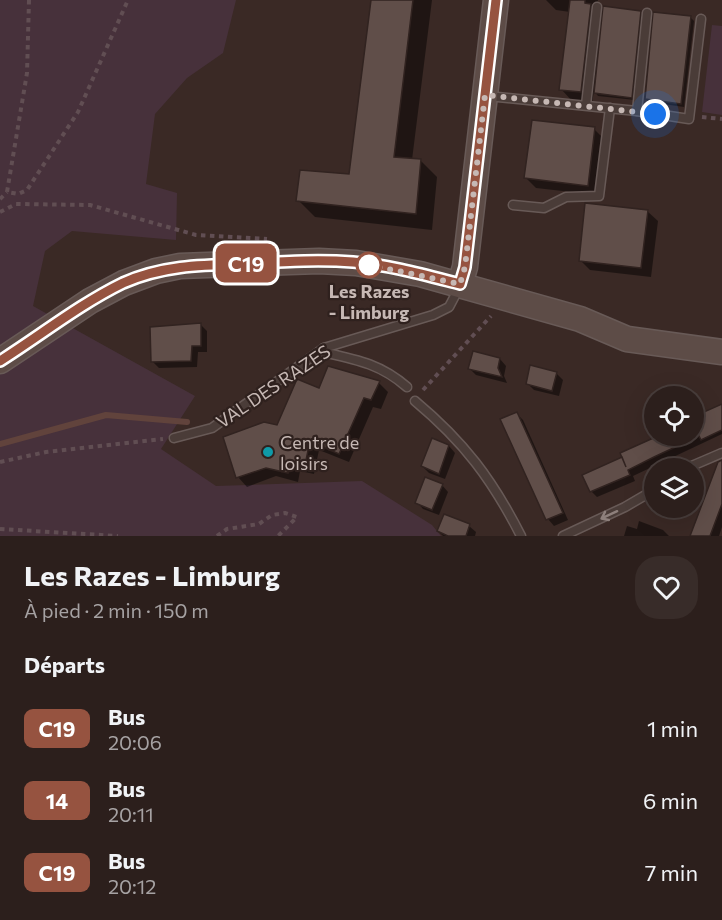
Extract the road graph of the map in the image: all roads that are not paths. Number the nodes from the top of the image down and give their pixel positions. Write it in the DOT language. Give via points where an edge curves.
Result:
graph roads {
  1 [pos="496,0"];
  2 [pos="597,7"];
  3 [pos="647,13"];
  4 [pos="701,19"];
  5 [pos="485,95"];
  6 [pos="586,105"];
  7 [pos="610,108"];
  8 [pos="637,111"];
  9 [pos="513,205"];
  10 [pos="460,284"];
  11 [pos="580,319"];
  12 [pos="722,336"];
  13 [pos="324,348"];
  14 [pos="722,352"];
  15 [pos="0,361"];
  16 [pos="407,387"];
  17 [pos="415,401"];
  18 [pos="174,438"];
  19 [pos="722,453"];
  20 [pos="704,461"];
  21 [pos="644,496"];
  22 [pos="521,536"];
  23 [pos="563,536"];
  1 -- 5 [label="street"];
  2 -- 6 [label="lane"];
  3 -- 8 [label="lane"];
  4 -- 8 [label="lane" via="689,119"];
  5 -- 6 [label="lane"];
  5 -- 10 [label="street"];
  6 -- 7 [label="lane"];
  7 -- 8 [label="lane"];
  7 -- 9 [label="lane" via="599,196 566,197 543,208"];
  10 -- 11 [label="street"];
  10 -- 13 [label="lane, VAL DES RAZES" via="449,307 433,315"];
  10 -- 15 [label="street" via="356,262 180,266 124,283"];
  11 -- 12 [label="street"];
  11 -- 14 [label="street" via="627,339"];
  13 -- 16 [label="lane" via="327,353 390,371"];
  13 -- 18 [label="lane, VAL DES RAZES" via="212,428"];
  17 -- 22 [label="lane" via="452,433 499,492"];
  19 -- 20 [label="lane"];
  21 -- 23 [label="lane, one-way"];
}
